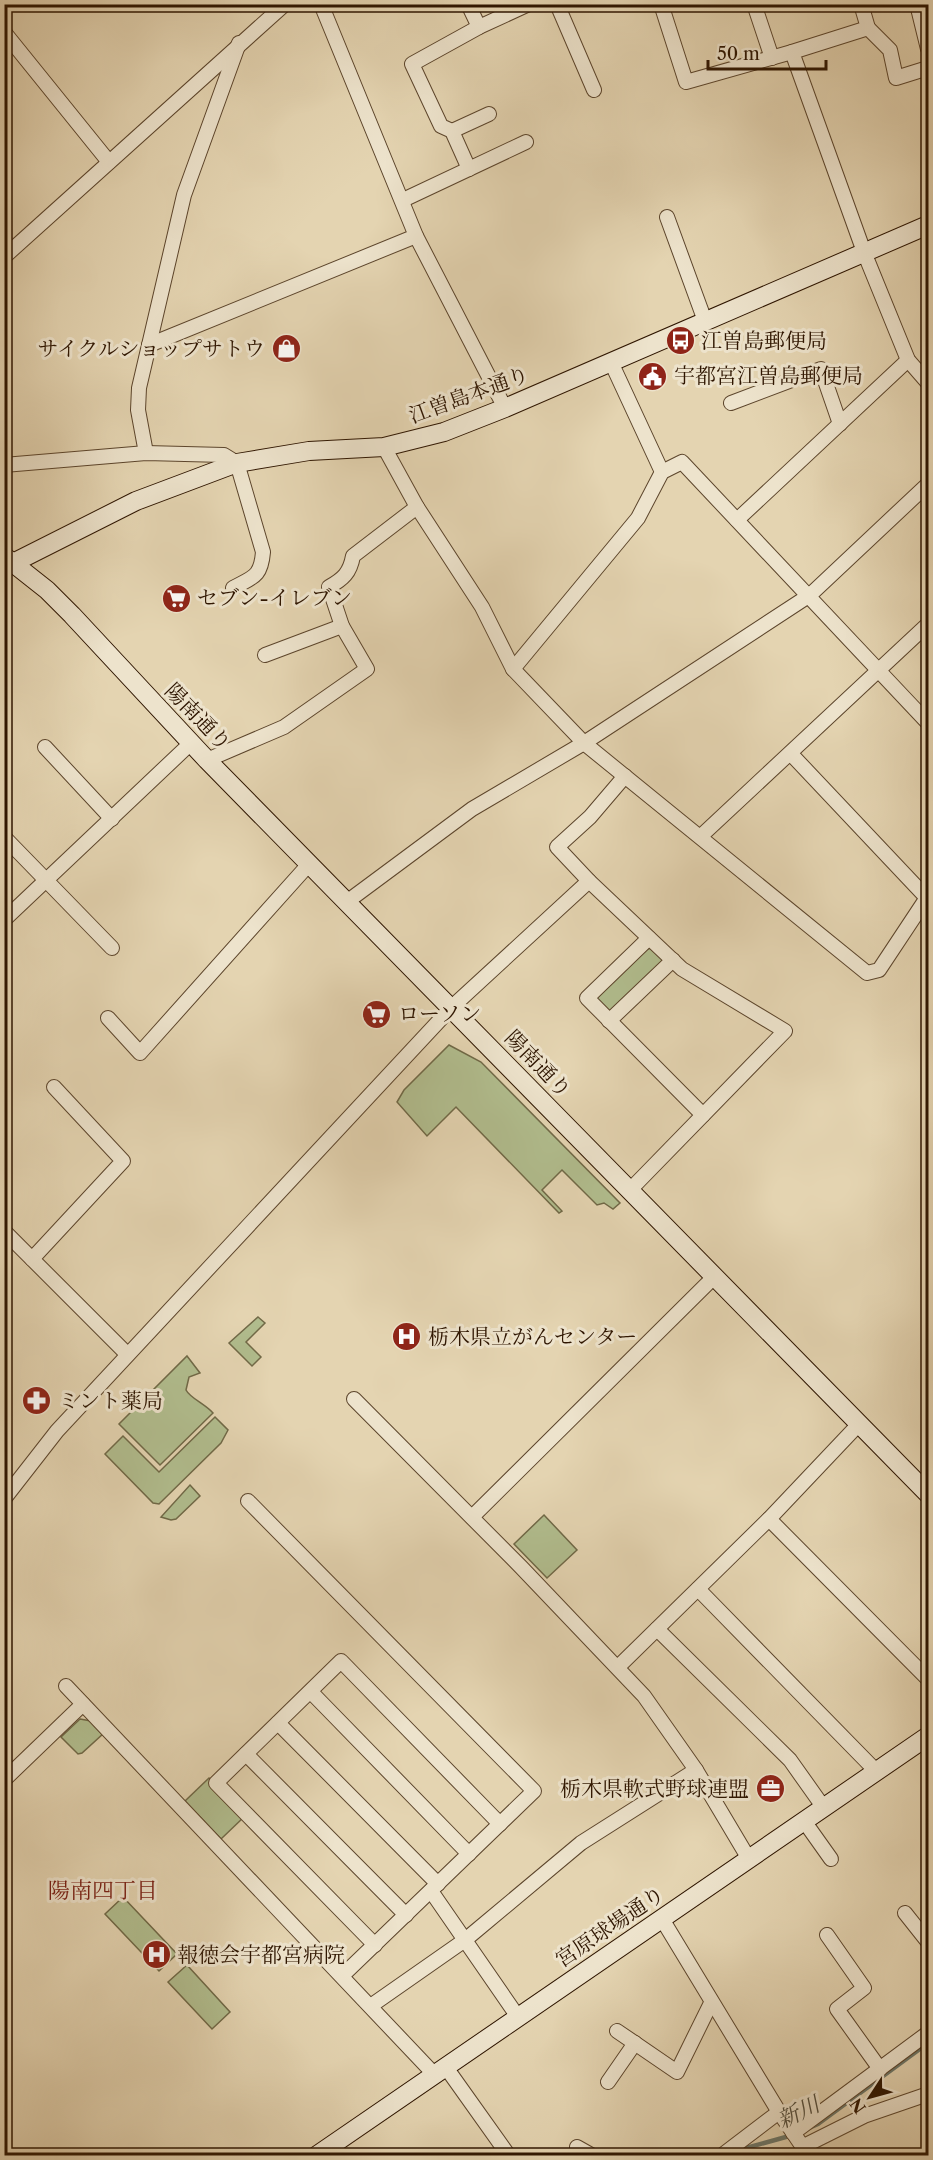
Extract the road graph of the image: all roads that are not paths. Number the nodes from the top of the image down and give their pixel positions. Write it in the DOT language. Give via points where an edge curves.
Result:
graph roads {
  1 [pos="285,4"];
  2 [pos="321,4"];
  3 [pos="468,4"];
  4 [pos="529,4"];
  5 [pos="557,4"];
  6 [pos="661,4"];
  7 [pos="754,4"];
  8 [pos="861,4"];
  9 [pos="917,4"];
  10 [pos="479,27"];
  11 [pos="868,28"];
  12 [pos="4,32"];
  13 [pos="239,43"];
  14 [pos="928,49"];
  15 [pos="792,52"];
  16 [pos="772,57"];
  17 [pos="928,68"];
  18 [pos="594,90"];
  19 [pos="489,114"];
  20 [pos="452,131"];
  21 [pos="526,142"];
  22 [pos="109,162"];
  23 [pos="470,169"];
  24 [pos="403,200"];
  25 [pos="667,218"];
  26 [pos="928,225"];
  27 [pos="416,236"];
  28 [pos="864,252"];
  29 [pos="4,257"];
  30 [pos="705,321"];
  31 [pos="149,345"];
  32 [pos="908,360"];
  33 [pos="611,362"];
  34 [pos="928,383"];
  35 [pos="731,403"];
  36 [pos="505,408"];
  37 [pos="840,424"];
  38 [pos="384,447"];
  39 [pos="146,453"];
  40 [pos="237,463"];
  41 [pos="4,465"];
  42 [pos="662,472"];
  43 [pos="928,484"];
  44 [pos="417,507"];
  45 [pos="737,520"];
  46 [pos="4,546"];
  47 [pos="7,562"];
  48 [pos="233,588"];
  49 [pos="810,595"];
  50 [pos="928,624"];
  51 [pos="342,626"];
  52 [pos="265,655"];
  53 [pos="513,669"];
  54 [pos="879,670"];
  55 [pos="928,723"];
  56 [pos="191,743"];
  57 [pos="584,743"];
  58 [pos="45,747"];
  59 [pos="791,754"];
  60 [pos="207,760"];
  61 [pos="625,776"];
  62 [pos="112,819"];
  63 [pos="701,836"];
  64 [pos="4,837"];
  65 [pos="310,863"];
  66 [pos="47,880"];
  67 [pos="589,881"];
  68 [pos="928,897"];
  69 [pos="348,901"];
  70 [pos="4,920"];
  71 [pos="650,938"];
  72 [pos="112,948"];
  73 [pos="673,960"];
  74 [pos="452,1007"];
  75 [pos="108,1018"];
  76 [pos="609,1021"];
  77 [pos="54,1087"];
  78 [pos="703,1115"];
  79 [pos="630,1190"];
  80 [pos="4,1231"];
  81 [pos="32,1259"];
  82 [pos="714,1277"];
  83 [pos="128,1354"];
  84 [pos="354,1399"];
  85 [pos="859,1424"];
  86 [pos="928,1494"];
  87 [pos="4,1499"];
  88 [pos="248,1501"];
  89 [pos="472,1516"];
  90 [pos="769,1519"];
  91 [pos="698,1588"];
  92 [pos="657,1629"];
  93 [pos="618,1667"];
  94 [pos="928,1679"];
  95 [pos="66,1686"];
  96 [pos="311,1692"];
  97 [pos="83,1704"];
  98 [pos="278,1723"];
  99 [pos="928,1739"];
  100 [pos="246,1754"];
  101 [pos="696,1770"];
  102 [pos="877,1772"];
  103 [pos="4,1780"];
  104 [pos="824,1808"];
  105 [pos="804,1821"];
  106 [pos="500,1824"];
  107 [pos="469,1854"];
  108 [pos="749,1859"];
  109 [pos="831,1859"];
  110 [pos="434,1887"];
  111 [pos="905,1913"];
  112 [pos="406,1915"];
  113 [pos="662,1919"];
  114 [pos="827,1935"];
  115 [pos="465,1940"];
  116 [pos="928,1942"];
  117 [pos="375,1945"];
  118 [pos="343,1975"];
  119 [pos="711,2003"];
  120 [pos="372,2005"];
  121 [pos="518,2017"];
  122 [pos="617,2031"];
  123 [pos="928,2033"];
  124 [pos="635,2043"];
  125 [pos="880,2069"];
  126 [pos="440,2070"];
  127 [pos="609,2082"];
  128 [pos="928,2094"];
  129 [pos="779,2112"];
  130 [pos="793,2133"];
  131 [pos="577,2147"];
  132 [pos="806,2151"];
  133 [pos="591,2155"];
  134 [pos="316,2156"];
  135 [pos="509,2156"];
  136 [pos="721,2156"];
  1 -- 13 [label="street"];
  2 -- 24 [label="street"];
  3 -- 10 [label="street"];
  4 -- 10 [label="street"];
  5 -- 18 [label="street"];
  6 -- 16 [label="street" via="686,82"];
  7 -- 16 [label="street"];
  8 -- 11 [label="street"];
  9 -- 14 [label="street"];
  10 -- 20 [label="street" via="411,64 441,126"];
  11 -- 15 [label="street"];
  11 -- 17 [label="street" via="890,50 896,78"];
  12 -- 22 [label="street"];
  13 -- 22 [label="street"];
  13 -- 31 [label="street" via="184,195"];
  15 -- 16 [label="street"];
  15 -- 28 [label="street"];
  19 -- 20 [label="street"];
  20 -- 23 [label="street"];
  21 -- 23 [label="street"];
  22 -- 29 [label="street"];
  23 -- 24 [label="street"];
  24 -- 27 [label="street"];
  25 -- 30 [label="street"];
  26 -- 28 [label="street, 江曽島本通り"];
  27 -- 31 [label="street"];
  27 -- 36 [label="street"];
  28 -- 30 [label="street, 江曽島本通り"];
  28 -- 32 [label="street"];
  30 -- 33 [label="street, 江曽島本通り"];
  31 -- 39 [label="street" via="138,410"];
  32 -- 34 [label="street"];
  32 -- 37 [label="street"];
  33 -- 36 [label="street, 江曽島本通り"];
  33 -- 42 [label="street"];
  35 -- 37 [label="street" via="821,369"];
  36 -- 38 [label="street, 江曽島本通り" via="444,432"];
  37 -- 45 [label="street"];
  38 -- 40 [label="street, 江曽島本通り" via="309,451"];
  38 -- 44 [label="street"];
  39 -- 40 [label="street" via="224,454"];
  39 -- 41 [label="street"];
  40 -- 47 [label="street, 江曽島本通り" via="136,501"];
  40 -- 48 [label="street" via="262,552 262,567 257,575"];
  42 -- 45 [label="street" via="682,462"];
  42 -- 53 [label="street" via="638,518"];
  43 -- 49 [label="street"];
  44 -- 51 [label="street" via="353,556 351,569 329,587"];
  44 -- 53 [label="street" via="482,607"];
  45 -- 49 [label="street"];
  46 -- 47 [label="street"];
  47 -- 56 [label="street, 陽南通り" via="72,615"];
  49 -- 54 [label="street"];
  49 -- 57 [label="street"];
  50 -- 54 [label="street"];
  51 -- 52 [label="street"];
  51 -- 60 [label="street" via="367,669 284,727"];
  53 -- 57 [label="street"];
  54 -- 55 [label="street"];
  54 -- 59 [label="street"];
  56 -- 60 [label="street, 陽南通り"];
  56 -- 62 [label="street"];
  57 -- 61 [label="street"];
  57 -- 69 [label="street" via="472,809"];
  58 -- 62 [label="street"];
  59 -- 63 [label="street"];
  59 -- 68 [label="street"];
  60 -- 65 [label="street, 陽南通り"];
  61 -- 63 [label="street"];
  61 -- 67 [label="street" via="590,818 557,847"];
  62 -- 66 [label="street"];
  63 -- 68 [label="street" via="867,973 879,970"];
  64 -- 66 [label="street"];
  65 -- 69 [label="street, 陽南通り"];
  65 -- 75 [label="street" via="140,1053"];
  66 -- 70 [label="street"];
  66 -- 72 [label="street"];
  67 -- 71 [label="street"];
  67 -- 74 [label="street"];
  69 -- 74 [label="street, 陽南通り"];
  71 -- 73 [label="street"];
  71 -- 76 [label="street" via="587,998"];
  73 -- 76 [label="street"];
  73 -- 78 [label="street" via="785,1030"];
  74 -- 79 [label="street, 陽南通り"];
  74 -- 83 [label="street"];
  76 -- 78 [label="street"];
  77 -- 81 [label="street" via="123,1161"];
  78 -- 79 [label="street"];
  79 -- 82 [label="street, 陽南通り"];
  80 -- 81 [label="street"];
  81 -- 83 [label="street"];
  82 -- 85 [label="street, 陽南通り"];
  82 -- 89 [label="street"];
  83 -- 87 [label="street" via="57,1431"];
  84 -- 89 [label="street"];
  85 -- 86 [label="street, 陽南通り"];
  85 -- 90 [label="street"];
  88 -- 106 [label="street" via="534,1791"];
  89 -- 93 [label="street"];
  90 -- 91 [label="street"];
  90 -- 94 [label="street"];
  91 -- 92 [label="street"];
  91 -- 102 [label="street"];
  92 -- 93 [label="street"];
  92 -- 104 [label="street" via="790,1760"];
  93 -- 101 [label="street" via="672,1732"];
  95 -- 97 [label="street"];
  96 -- 98 [label="street"];
  96 -- 106 [label="street" via="341,1661"];
  96 -- 107 [label="street"];
  97 -- 103 [label="street"];
  97 -- 118 [label="street"];
  98 -- 100 [label="street"];
  98 -- 110 [label="street"];
  99 -- 102 [label="street, 宮原球場通り"];
  100 -- 112 [label="street"];
  100 -- 117 [label="street" via="216,1783"];
  101 -- 108 [label="street"];
  101 -- 115 [label="street" via="581,1843"];
  102 -- 104 [label="street, 宮原球場通り"];
  104 -- 105 [label="street, 宮原球場通り"];
  105 -- 108 [label="street, 宮原球場通り"];
  105 -- 109 [label="street"];
  106 -- 107 [label="street"];
  107 -- 110 [label="street"];
  108 -- 113 [label="street, 宮原球場通り"];
  110 -- 112 [label="street"];
  110 -- 115 [label="street"];
  111 -- 116 [label="street"];
  112 -- 117 [label="street"];
  113 -- 119 [label="street"];
  113 -- 121 [label="street, 宮原球場通り"];
  114 -- 125 [label="street" via="864,1988 837,2009"];
  115 -- 120 [label="street"];
  115 -- 121 [label="street"];
  117 -- 118 [label="street"];
  118 -- 120 [label="street"];
  119 -- 124 [label="street" via="676,2072"];
  119 -- 129 [label="street"];
  120 -- 126 [label="street"];
  121 -- 126 [label="street, 宮原球場通り"];
  122 -- 124 [label="street"];
  123 -- 125 [label="street"];
  124 -- 127 [label="street"];
  125 -- 130 [label="street"];
  126 -- 134 [label="street, 宮原球場通り"];
  126 -- 135 [label="street"];
  128 -- 132 [label="street" via="864,2116"];
  129 -- 130 [label="street"];
  129 -- 136 [label="street"];
  130 -- 132 [label="street"];
  131 -- 133 [label="street"];
}
